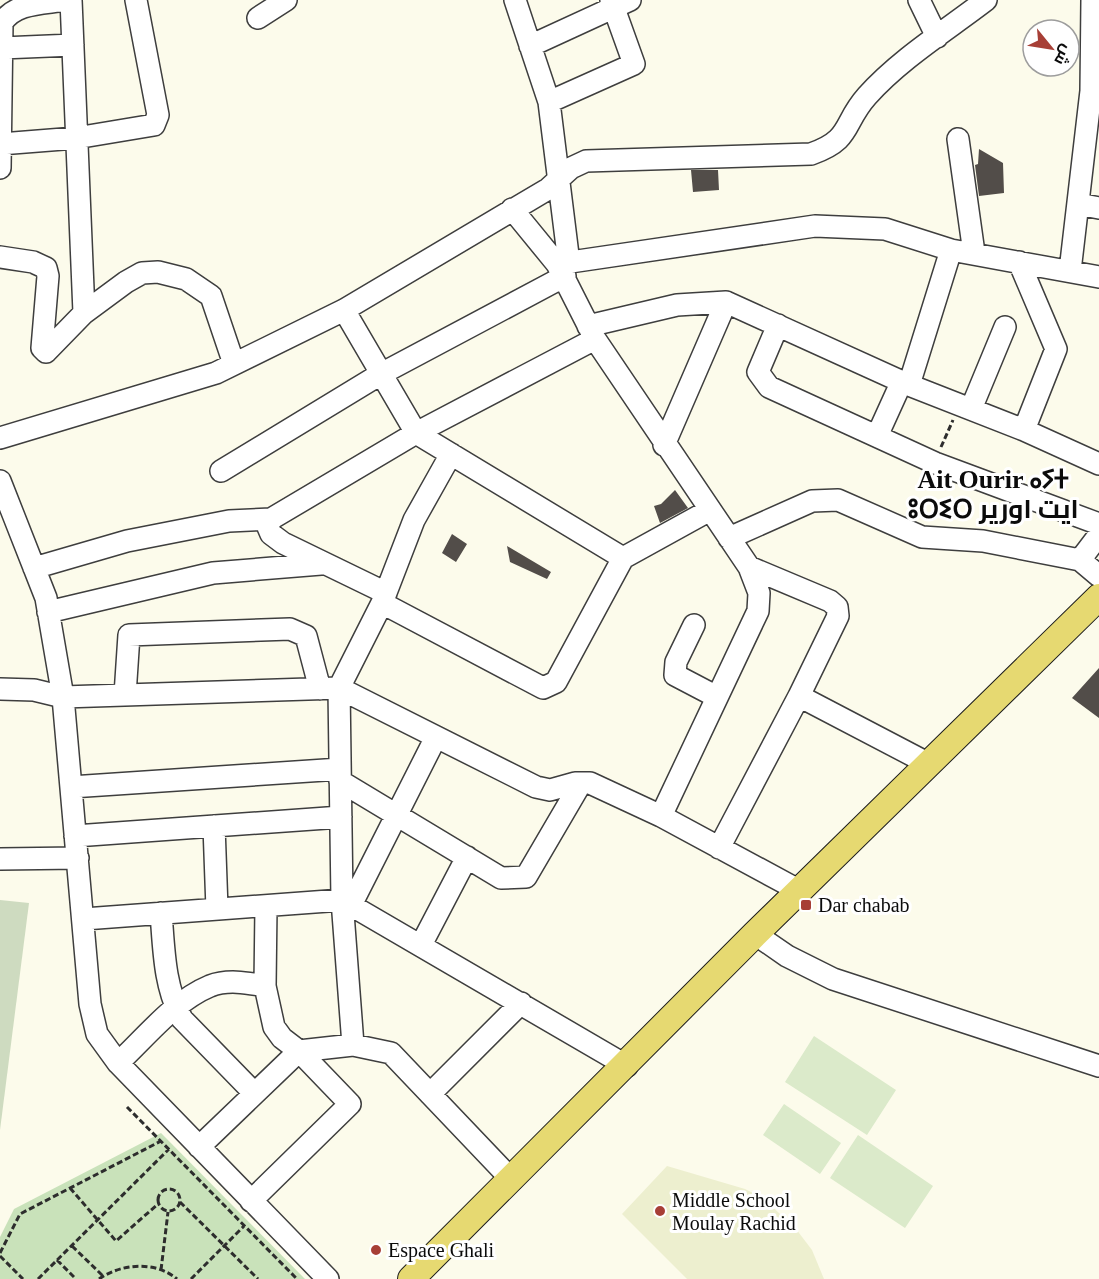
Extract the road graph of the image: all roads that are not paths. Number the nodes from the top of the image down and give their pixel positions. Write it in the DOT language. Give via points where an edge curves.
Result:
graph roads {
  1 [pos="68,0"];
  2 [pos="136,0"];
  3 [pos="286,0"];
  4 [pos="515,0"];
  5 [pos="919,0"];
  6 [pos="986,0"];
  7 [pos="1092,0"];
  8 [pos="618,2"];
  9 [pos="258,18"];
  10 [pos="937,38"];
  11 [pos="73,45"];
  12 [pos="530,46"];
  13 [pos="2,48"];
  14 [pos="1095,91"];
  15 [pos="549,102"];
  16 [pos="76,138"];
  17 [pos="958,139"];
  18 [pos="0,144"];
  19 [pos="0,168"];
  20 [pos="559,180"];
  21 [pos="1078,204"];
  22 [pos="1099,208"];
  23 [pos="512,209"];
  24 [pos="951,250"];
  25 [pos="974,253"];
  26 [pos="0,257"];
  27 [pos="1019,262"];
  28 [pos="564,268"];
  29 [pos="1070,271"];
  30 [pos="1099,277"];
  31 [pos="726,302"];
  32 [pos="344,310"];
  33 [pos="84,313"];
  34 [pos="778,325"];
  35 [pos="1005,327"];
  36 [pos="592,332"];
  37 [pos="234,364"];
  38 [pos="379,375"];
  39 [pos="906,383"];
  40 [pos="965,407"];
  41 [pos="1024,430"];
  42 [pos="416,433"];
  43 [pos="877,436"];
  44 [pos="0,438"];
  45 [pos="664,445"];
  46 [pos="452,454"];
  47 [pos="1099,464"];
  48 [pos="221,471"];
  49 [pos="0,481"];
  50 [pos="710,510"];
  51 [pos="271,519"];
  52 [pos="1099,524"];
  53 [pos="1099,535"];
  54 [pos="729,538"];
  55 [pos="624,558"];
  56 [pos="1080,560"];
  57 [pos="324,564"];
  58 [pos="750,567"];
  59 [pos="34,568"];
  60 [pos="1099,576"];
  61 [pos="384,598"];
  62 [pos="1097,603"];
  63 [pos="48,612"];
  64 [pos="694,625"];
  65 [pos="0,689"];
  66 [pos="329,689"];
  67 [pos="125,695"];
  68 [pos="799,696"];
  69 [pos="63,697"];
  70 [pos="717,697"];
  71 [pos="436,737"];
  72 [pos="929,765"];
  73 [pos="340,775"];
  74 [pos="581,783"];
  75 [pos="71,787"];
  76 [pos="397,815"];
  77 [pos="661,816"];
  78 [pos="341,817"];
  79 [pos="214,826"];
  80 [pos="75,836"];
  81 [pos="719,848"];
  82 [pos="467,857"];
  83 [pos="78,858"];
  84 [pos="0,859"];
  85 [pos="800,891"];
  86 [pos="346,903"];
  87 [pos="266,907"];
  88 [pos="217,909"];
  89 [pos="161,913"];
  90 [pos="84,919"];
  91 [pos="755,934"];
  92 [pos="420,945"];
  93 [pos="265,986"];
  94 [pos="521,1003"];
  95 [pos="176,1008"];
  96 [pos="353,1045"];
  97 [pos="299,1052"];
  98 [pos="118,1063"];
  99 [pos="627,1066"];
  100 [pos="1099,1066"];
  101 [pos="254,1093"];
  102 [pos="430,1094"];
  103 [pos="199,1147"];
  104 [pos="512,1180"];
  105 [pos="256,1206"];
  106 [pos="328,1279"];
  107 [pos="411,1279"];
  1 -- 11 [label="street"];
  1 -- 13 [label="street" via="9,12 2,23"];
  2 -- 16 [label="street" via="157,121 150,127"];
  3 -- 9 [label="street"];
  4 -- 12 [label="street"];
  5 -- 10 [label="street"];
  6 -- 10 [label="street"];
  7 -- 14 [label="street"];
  8 -- 12 [label="street"];
  8 -- 15 [label="street" via="634,64"];
  10 -- 20 [label="street" via="866,97 844,134 832,146 811,154 586,161"];
  11 -- 13 [label="street"];
  11 -- 16 [label="street"];
  12 -- 15 [label="street"];
  13 -- 18 [label="street"];
  14 -- 21 [label="street"];
  15 -- 20 [label="street"];
  16 -- 18 [label="street"];
  16 -- 33 [label="street"];
  17 -- 25 [label="street"];
  18 -- 19 [label="street"];
  20 -- 23 [label="street"];
  20 -- 28 [label="street"];
  21 -- 22 [label="street"];
  21 -- 29 [label="street"];
  23 -- 28 [label="street"];
  23 -- 32 [label="street"];
  24 -- 25 [label="street"];
  24 -- 28 [label="street" via="885,230 815,226"];
  24 -- 39 [label="street"];
  25 -- 27 [label="street"];
  26 -- 33 [label="street" via="46,268 43,350 51,349"];
  27 -- 29 [label="street"];
  27 -- 41 [label="street" via="1056,348"];
  28 -- 36 [label="street"];
  28 -- 38 [label="street"];
  29 -- 30 [label="street"];
  31 -- 34 [label="street"];
  31 -- 36 [label="street" via="677,305"];
  31 -- 45 [label="street"];
  32 -- 37 [label="street"];
  32 -- 38 [label="street"];
  33 -- 37 [label="street" via="142,273 158,272 186,279 211,296"];
  34 -- 39 [label="street"];
  34 -- 43 [label="street" via="758,372 761,380"];
  35 -- 40 [label="street"];
  36 -- 42 [label="street"];
  36 -- 45 [label="street"];
  37 -- 44 [label="street" via="216,373"];
  38 -- 42 [label="street"];
  38 -- 48 [label="street"];
  39 -- 40 [label="street"];
  39 -- 43 [label="street"];
  40 -- 41 [label="street"];
  41 -- 47 [label="street"];
  42 -- 46 [label="street"];
  42 -- 51 [label="street"];
  43 -- 52 [label="street" via="935,463"];
  45 -- 50 [label="street"];
  46 -- 55 [label="street"];
  46 -- 61 [label="street" via="414,520"];
  49 -- 59 [label="street"];
  50 -- 54 [label="street"];
  50 -- 55 [label="street"];
  51 -- 57 [label="street" via="271,534"];
  51 -- 59 [label="street" via="229,521 127,541"];
  53 -- 56 [label="street"];
  54 -- 56 [label="street" via="825,498 922,537 983,541"];
  54 -- 58 [label="street"];
  55 -- 61 [label="street" via="550,687 543,688"];
  56 -- 60 [label="street"];
  57 -- 61 [label="street"];
  57 -- 63 [label="street" via="213,573"];
  58 -- 68 [label="street" via="837,607 838,616"];
  58 -- 70 [label="street" via="759,593 758,611"];
  59 -- 63 [label="street"];
  61 -- 66 [label="street"];
  62 -- 72 [label="main road"];
  63 -- 69 [label="street"];
  64 -- 70 [label="street" via="676,662 675,675"];
  65 -- 69 [label="street" via="34,690"];
  66 -- 67 [label="street"];
  66 -- 67 [label="street" via="306,636 290,629 129,635"];
  66 -- 71 [label="street"];
  66 -- 73 [label="street"];
  67 -- 69 [label="street"];
  68 -- 72 [label="street"];
  68 -- 81 [label="street"];
  69 -- 75 [label="street"];
  70 -- 77 [label="street"];
  71 -- 74 [label="street" via="536,787 550,790"];
  71 -- 76 [label="street"];
  72 -- 85 [label="main road"];
  73 -- 75 [label="street"];
  73 -- 76 [label="street"];
  73 -- 78 [label="street"];
  74 -- 77 [label="street" via="590,783"];
  74 -- 82 [label="street" via="526,877 501,878"];
  75 -- 80 [label="street"];
  76 -- 82 [label="street"];
  76 -- 86 [label="street"];
  77 -- 81 [label="street"];
  78 -- 79 [label="street"];
  78 -- 86 [label="street"];
  79 -- 80 [label="street"];
  79 -- 88 [label="street"];
  80 -- 83 [label="street"];
  81 -- 85 [label="street"];
  82 -- 92 [label="street"];
  83 -- 84 [label="street"];
  83 -- 90 [label="street"];
  85 -- 91 [label="main road"];
  86 -- 87 [label="street"];
  86 -- 92 [label="street"];
  86 -- 96 [label="street"];
  87 -- 88 [label="street"];
  87 -- 93 [label="street"];
  88 -- 89 [label="street"];
  89 -- 90 [label="street"];
  89 -- 95 [label="street" via="169,990"];
  90 -- 98 [label="street" via="92,1014 97,1034"];
  91 -- 99 [label="main road"];
  91 -- 100 [label="street" via="787,956 833,979"];
  92 -- 94 [label="street"];
  93 -- 95 [label="street" via="235,982 211,986"];
  93 -- 97 [label="street" via="274,1027"];
  94 -- 99 [label="street"];
  94 -- 102 [label="street"];
  95 -- 98 [label="street"];
  95 -- 101 [label="street" via="182,1019"];
  96 -- 97 [label="street"];
  96 -- 102 [label="street" via="391,1053"];
  97 -- 101 [label="street"];
  97 -- 105 [label="street" via="351,1104"];
  98 -- 103 [label="street"];
  99 -- 104 [label="main road"];
  101 -- 103 [label="street"];
  102 -- 104 [label="street"];
  103 -- 105 [label="street"];
  104 -- 107 [label="main road"];
  105 -- 106 [label="street"];
}
